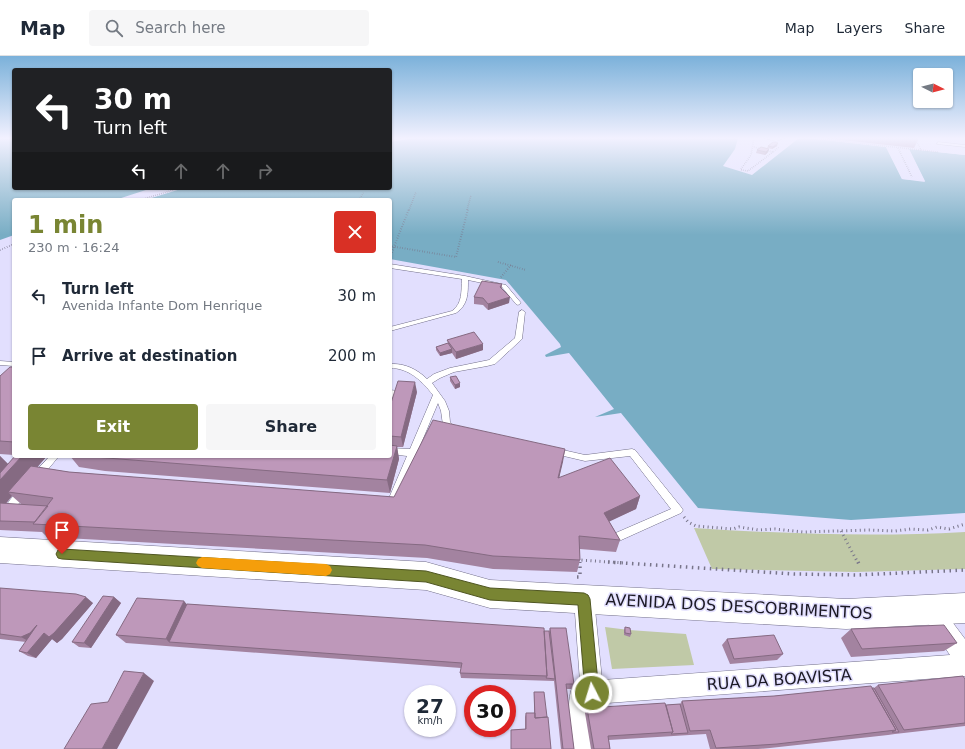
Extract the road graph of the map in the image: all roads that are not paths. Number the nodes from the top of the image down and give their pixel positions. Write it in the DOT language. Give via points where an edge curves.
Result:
graph roads {
  1 [pos="392,266"];
  2 [pos="465,278"];
  3 [pos="518,303"];
  4 [pos="522,312"];
  5 [pos="392,328"];
  6 [pos="0,364"];
  7 [pos="12,364"];
  8 [pos="392,366"];
  9 [pos="426,383"];
  10 [pos="392,392"];
  11 [pos="437,395"];
  12 [pos="392,402"];
  13 [pos="462,431"];
  14 [pos="547,450"];
  15 [pos="392,451"];
  16 [pos="413,453"];
  17 [pos="54,458"];
  18 [pos="376,500"];
  19 [pos="14,503"];
  20 [pos="615,538"];
  21 [pos="0,550"];
  22 [pos="584,599"];
  23 [pos="965,608"];
  24 [pos="931,610"];
  25 [pos="965,657"];
  26 [pos="965,665"];
  27 [pos="587,693"];
  28 [pos="586,749"];
  1 -- 2 [label="lane"];
  2 -- 3 [label="lane" via="504,286"];
  2 -- 5 [label="lane" via="464,301 461,308"];
  4 -- 9 [label="lane" via="518,339 492,362 453,370"];
  6 -- 7 [label="lane"];
  8 -- 9 [label="lane" via="413,371"];
  9 -- 11 [label="lane"];
  10 -- 12 [label="lane" via="395,393"];
  11 -- 13 [label="lane" via="444,407 446,423 451,428"];
  11 -- 16 [label="lane"];
  14 -- 20 [label="lane" via="585,458 632,452 678,510"];
  15 -- 16 [label="lane"];
  16 -- 18 [label="lane" via="392,502"];
  17 -- 19 [label="lane" via="44,473 29,485"];
  21 -- 22 [label="main road, AVENIDA DOS DESCOBRIMENTOS" via="426,576 490,594"];
  22 -- 24 [label="main road, AVENIDA DOS DESCOBRIMENTOS" via="846,614"];
  22 -- 27 [label="street"];
  23 -- 24 [label="main road, AVENIDA DOS DESCOBRIMENTOS"];
  24 -- 25 [label="street"];
  26 -- 27 [label="street, RUA DA BOAVISTA"];
  27 -- 28 [label="street" via="581,711"];
}
